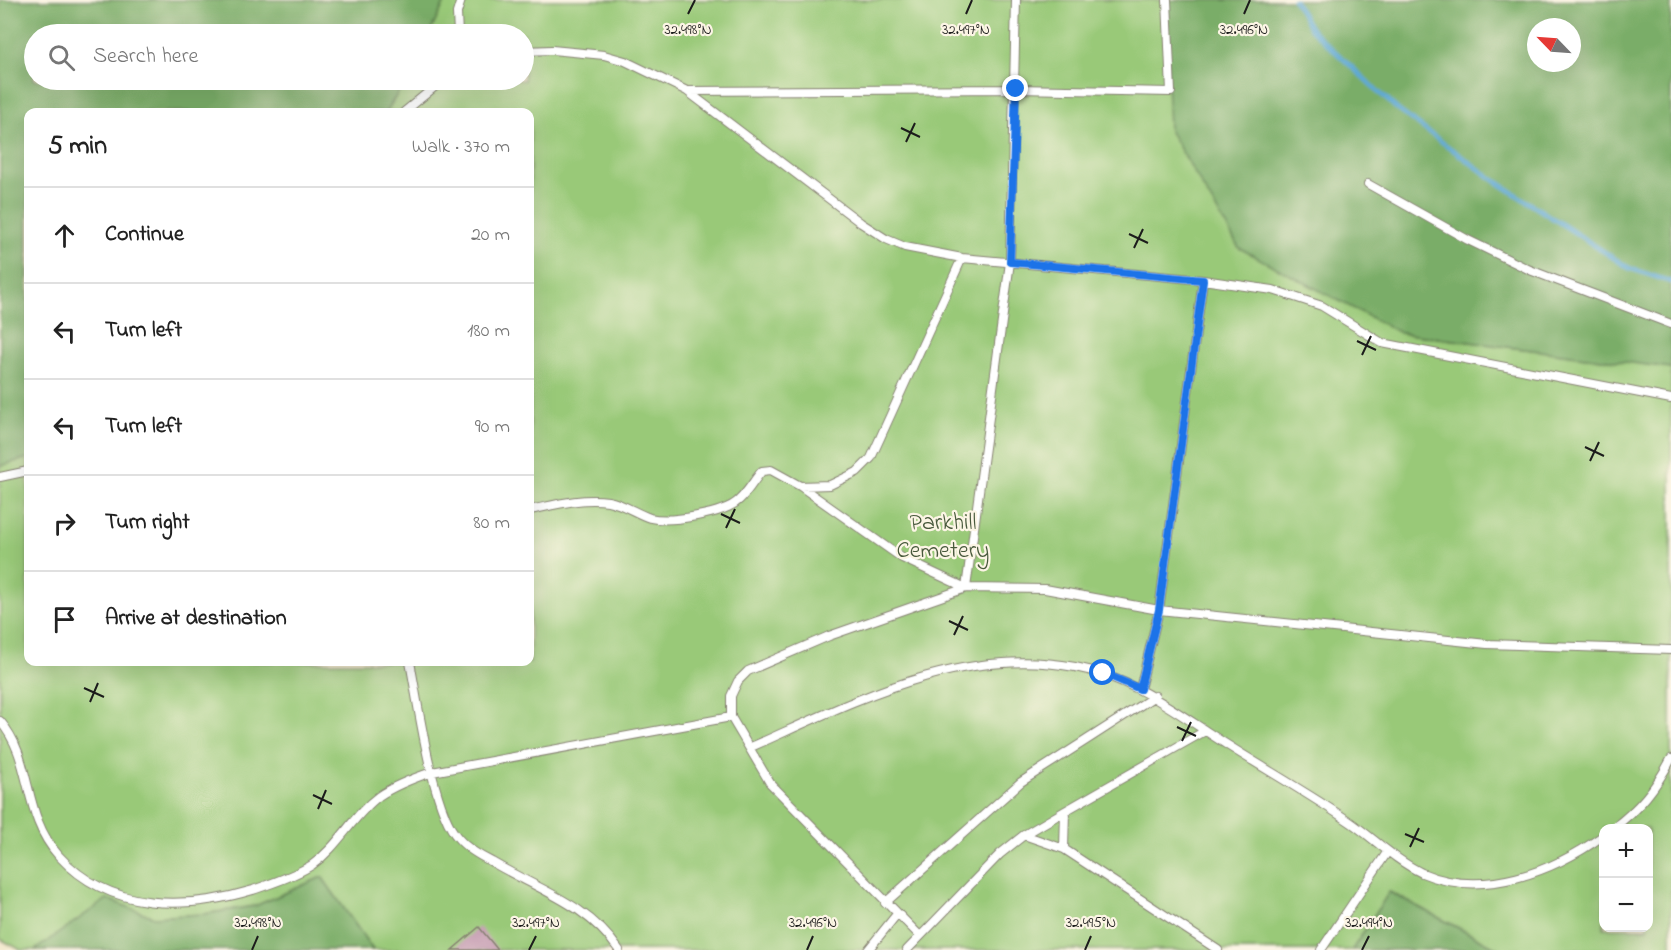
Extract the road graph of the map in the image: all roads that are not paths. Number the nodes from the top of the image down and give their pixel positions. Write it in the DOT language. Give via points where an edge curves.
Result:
graph roads {
  1 [pos="462,0"];
  2 [pos="1016,0"];
  3 [pos="1167,0"];
  4 [pos="458,24"];
  5 [pos="534,51"];
  6 [pos="1016,89"];
  7 [pos="430,90"];
  8 [pos="687,92"];
  9 [pos="409,108"];
  10 [pos="1368,184"];
  11 [pos="962,258"];
  12 [pos="1010,262"];
  13 [pos="1203,280"];
  14 [pos="1671,324"];
  15 [pos="1671,399"];
  16 [pos="24,472"];
  17 [pos="0,477"];
  18 [pos="800,486"];
  19 [pos="534,509"];
  20 [pos="966,588"];
  21 [pos="1159,610"];
  22 [pos="1671,650"];
  23 [pos="411,666"];
  24 [pos="1140,689"];
  25 [pos="1155,696"];
  26 [pos="731,717"];
  27 [pos="0,720"];
  28 [pos="1205,731"];
  29 [pos="750,747"];
  30 [pos="1671,759"];
  31 [pos="432,772"];
  32 [pos="1065,811"];
  33 [pos="1618,824"];
  34 [pos="1024,835"];
  35 [pos="1599,838"];
  36 [pos="1064,849"];
  37 [pos="1388,851"];
  38 [pos="885,903"];
  39 [pos="897,914"];
  40 [pos="920,936"];
  41 [pos="619,950"];
  42 [pos="868,950"];
  43 [pos="907,950"];
  44 [pos="1218,950"];
  45 [pos="1321,950"];
  1 -- 4 [label="lane"];
  2 -- 6 [label="lane"];
  3 -- 6 [label="lane" via="1171,92"];
  5 -- 8 [label="lane" via="604,55 625,61"];
  6 -- 8 [label="lane"];
  6 -- 12 [label="lane"];
  7 -- 9 [label="lane"];
  8 -- 11 [label="lane" via="886,239 905,247"];
  10 -- 14 [label="lane" via="1530,270"];
  11 -- 12 [label="lane"];
  11 -- 18 [label="lane" via="871,458 857,472 830,485"];
  12 -- 13 [label="lane"];
  12 -- 20 [label="lane"];
  13 -- 15 [label="lane" via="1273,290 1322,306 1382,343"];
  13 -- 21 [label="lane"];
  16 -- 17 [label="lane"];
  18 -- 19 [label="lane" via="771,470 762,471 739,501 725,509 662,520 604,501"];
  18 -- 20 [label="lane" via="902,558"];
  20 -- 21 [label="lane" via="1045,589"];
  20 -- 26 [label="lane" via="828,636 748,671 731,696"];
  21 -- 22 [label="lane" via="1487,644"];
  21 -- 24 [label="lane"];
  23 -- 31 [label="lane"];
  24 -- 25 [label="lane"];
  24 -- 29 [label="lane" via="1074,666 979,663 939,671 854,702"];
  25 -- 28 [label="lane"];
  25 -- 38 [label="lane" via="1022,782"];
  26 -- 29 [label="lane"];
  26 -- 31 [label="lane"];
  27 -- 31 [label="lane" via="19,749 30,807 58,856 99,887 130,900 162,905 229,897 278,882 311,865 336,845 377,797 402,782"];
  28 -- 32 [label="lane"];
  28 -- 37 [label="lane" via="1353,824"];
  29 -- 38 [label="lane" via="770,783"];
  30 -- 33 [label="lane" via="1638,810"];
  31 -- 41 [label="lane" via="444,813 457,838 514,875 590,916"];
  32 -- 34 [label="lane"];
  32 -- 36 [label="lane"];
  34 -- 36 [label="lane"];
  34 -- 40 [label="lane" via="1000,854"];
  35 -- 37 [label="lane" via="1544,867 1506,882 1487,884 1444,880 1420,872"];
  36 -- 44 [label="lane"];
  37 -- 45 [label="lane"];
  38 -- 39 [label="lane"];
  39 -- 40 [label="lane"];
  39 -- 42 [label="lane"];
  40 -- 43 [label="lane"];
}
